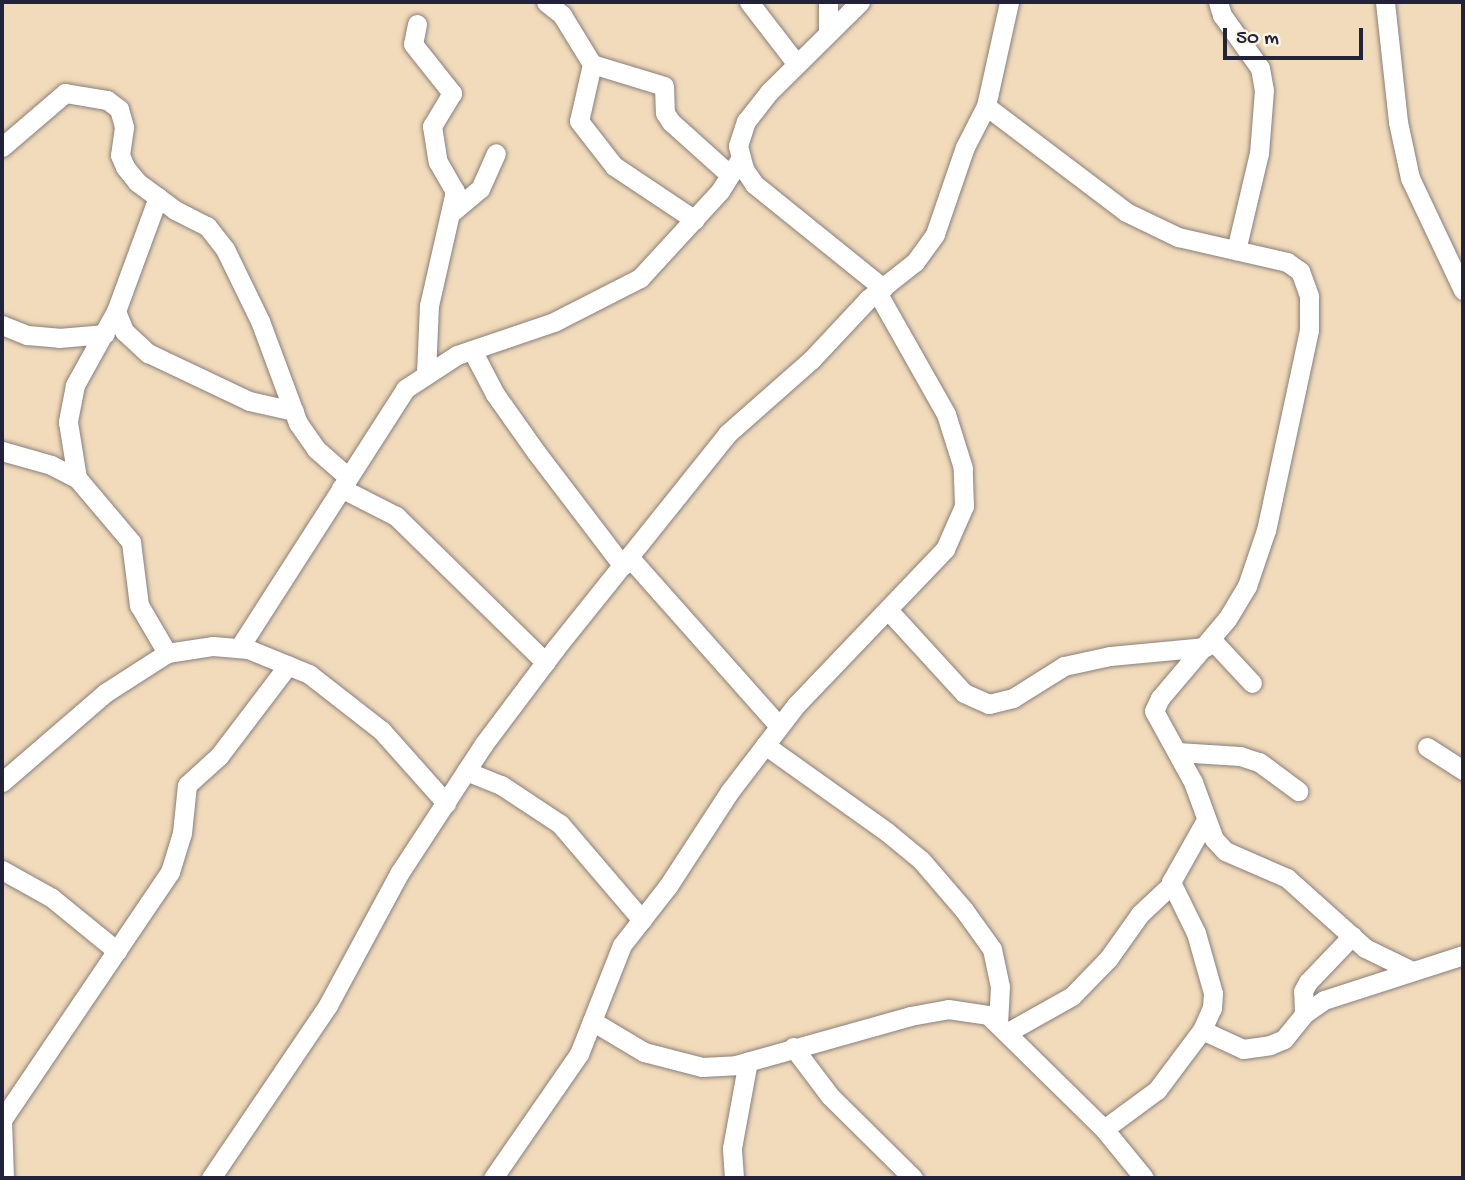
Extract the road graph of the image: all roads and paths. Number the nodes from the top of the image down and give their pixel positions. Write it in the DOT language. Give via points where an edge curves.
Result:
graph roads {
  1 [pos="546,2"];
  2 [pos="749,2"];
  3 [pos="828,2"];
  4 [pos="860,2"];
  5 [pos="1009,2"];
  6 [pos="1218,2"];
  7 [pos="1385,2"];
  8 [pos="417,24"];
  9 [pos="828,30"];
  10 [pos="796,62"];
  11 [pos="592,64"];
  12 [pos="986,106"];
  13 [pos="2,146"];
  14 [pos="496,153"];
  15 [pos="736,167"];
  16 [pos="158,197"];
  17 [pos="451,213"];
  18 [pos="695,220"];
  19 [pos="1236,250"];
  20 [pos="1463,289"];
  21 [pos="880,290"];
  22 [pos="116,312"];
  23 [pos="2,325"];
  24 [pos="105,334"];
  25 [pos="472,350"];
  26 [pos="426,373"];
  27 [pos="293,411"];
  28 [pos="2,451"];
  29 [pos="77,478"];
  30 [pos="345,483"];
  31 [pos="626,561"];
  32 [pos="889,611"];
  33 [pos="1209,643"];
  34 [pos="239,648"];
  35 [pos="167,653"];
  36 [pos="545,662"];
  37 [pos="288,665"];
  38 [pos="1252,683"];
  39 [pos="779,726"];
  40 [pos="765,745"];
  41 [pos="1427,747"];
  42 [pos="1177,752"];
  43 [pos="1463,770"];
  44 [pos="466,771"];
  45 [pos="2,782"];
  46 [pos="1298,791"];
  47 [pos="446,803"];
  48 [pos="1206,820"];
  49 [pos="2,870"];
  50 [pos="1172,884"];
  51 [pos="642,920"];
  52 [pos="1352,936"];
  53 [pos="117,951"];
  54 [pos="1463,955"];
  55 [pos="1412,971"];
  56 [pos="1304,1013"];
  57 [pos="592,1021"];
  58 [pos="1003,1028"];
  59 [pos="1202,1030"];
  60 [pos="793,1047"];
  61 [pos="748,1061"];
  62 [pos="2,1120"];
  63 [pos="1104,1129"];
  64 [pos="4,1178"];
  65 [pos="211,1178"];
  66 [pos="493,1178"];
  67 [pos="734,1178"];
  68 [pos="913,1178"];
  69 [pos="1144,1178"];
  1 -- 11 [label="street" via="562,15"];
  2 -- 10 [label="street"];
  3 -- 9 [label="street"];
  4 -- 9 [label="street"];
  5 -- 12 [label="street"];
  6 -- 19 [label="street" via="1222,15 1260,68 1264,90 1259,153"];
  7 -- 20 [label="street" via="1398,122 1410,178"];
  8 -- 17 [label="street" via="413,44 452,93 432,126 438,162 455,191"];
  9 -- 10 [label="street"];
  10 -- 15 [label="street" via="746,121"];
  11 -- 15 [label="street" via="664,86 665,113 671,122"];
  11 -- 18 [label="street" via="579,121 624,175"];
  12 -- 19 [label="street" via="1126,212 1178,237"];
  12 -- 21 [label="street" via="965,147 935,234 915,262"];
  13 -- 16 [label="street" via="65,93 107,100 123,119 120,155 125,167"];
  14 -- 17 [label="street" via="480,189"];
  15 -- 18 [label="street"];
  15 -- 21 [label="street"];
  16 -- 22 [label="street"];
  16 -- 27 [label="street" via="207,226 225,248 260,321"];
  17 -- 26 [label="street" via="429,305"];
  18 -- 25 [label="street" via="649,271 629,285 554,322"];
  19 -- 33 [label="street" via="1287,262 1300,271 1309,296 1309,330 1266,530 1247,586"];
  21 -- 31 [label="street" via="727,434"];
  21 -- 32 [label="street" via="946,414 963,468 964,506 945,549"];
  22 -- 24 [label="street"];
  22 -- 27 [label="street" via="124,331 148,353 178,370 249,401"];
  23 -- 24 [label="street" via="27,335 59,338"];
  24 -- 29 [label="street" via="69,402 69,446"];
  25 -- 26 [label="street"];
  25 -- 31 [label="street" via="495,394 536,453"];
  26 -- 30 [label="street" via="405,388"];
  27 -- 30 [label="street" via="316,449"];
  28 -- 29 [label="street"];
  29 -- 35 [label="street" via="131,542 139,605"];
  30 -- 34 [label="street"];
  30 -- 36 [label="street" via="397,516"];
  31 -- 36 [label="street"];
  31 -- 39 [label="street"];
  32 -- 33 [label="street" via="964,693 989,704 1013,698 1064,666"];
  32 -- 39 [label="street"];
  33 -- 38 [label="street"];
  33 -- 42 [label="street" via="1160,698 1154,711"];
  34 -- 35 [label="street" via="213,646"];
  34 -- 37 [label="street"];
  35 -- 45 [label="street" via="105,693"];
  36 -- 44 [label="street"];
  37 -- 47 [label="street" via="309,674 381,730"];
  37 -- 53 [label="street" via="219,756 187,785 183,832 170,872"];
  39 -- 40 [label="street"];
  40 -- 51 [label="street"];
  40 -- 58 [label="street" via="921,860 964,910 992,948"];
  41 -- 43 [label="street"];
  42 -- 46 [label="street" via="1240,756 1259,762"];
  42 -- 48 [label="street"];
  44 -- 47 [label="street"];
  44 -- 51 [label="street" via="512,791 560,824"];
  47 -- 65 [label="street" via="400,872 328,1005"];
  48 -- 50 [label="street" via="1172,874"];
  48 -- 52 [label="street" via="1225,851 1287,878"];
  49 -- 53 [label="street" via="52,898"];
  50 -- 58 [label="street" via="1140,914 1108,959 1072,996"];
  50 -- 59 [label="street" via="1196,933 1213,993"];
  51 -- 57 [label="street" via="622,945"];
  52 -- 55 [label="street" via="1376,955"];
  52 -- 56 [label="street" via="1308,982 1303,991"];
  53 -- 62 [label="street"];
  54 -- 55 [label="street"];
  55 -- 56 [label="street" via="1324,1000"];
  56 -- 59 [label="street" via="1284,1039 1257,1049 1228,1045"];
  57 -- 61 [label="street" via="644,1052 675,1062 702,1067"];
  57 -- 66 [label="street" via="579,1054"];
  58 -- 60 [label="street" via="988,1015 948,1009"];
  58 -- 63 [label="street"];
  59 -- 63 [label="street" via="1147,1099"];
  60 -- 61 [label="street"];
  60 -- 68 [label="street" via="830,1096"];
  61 -- 67 [label="street" via="732,1148"];
  62 -- 64 [label="street"];
  63 -- 69 [label="street"];
}
